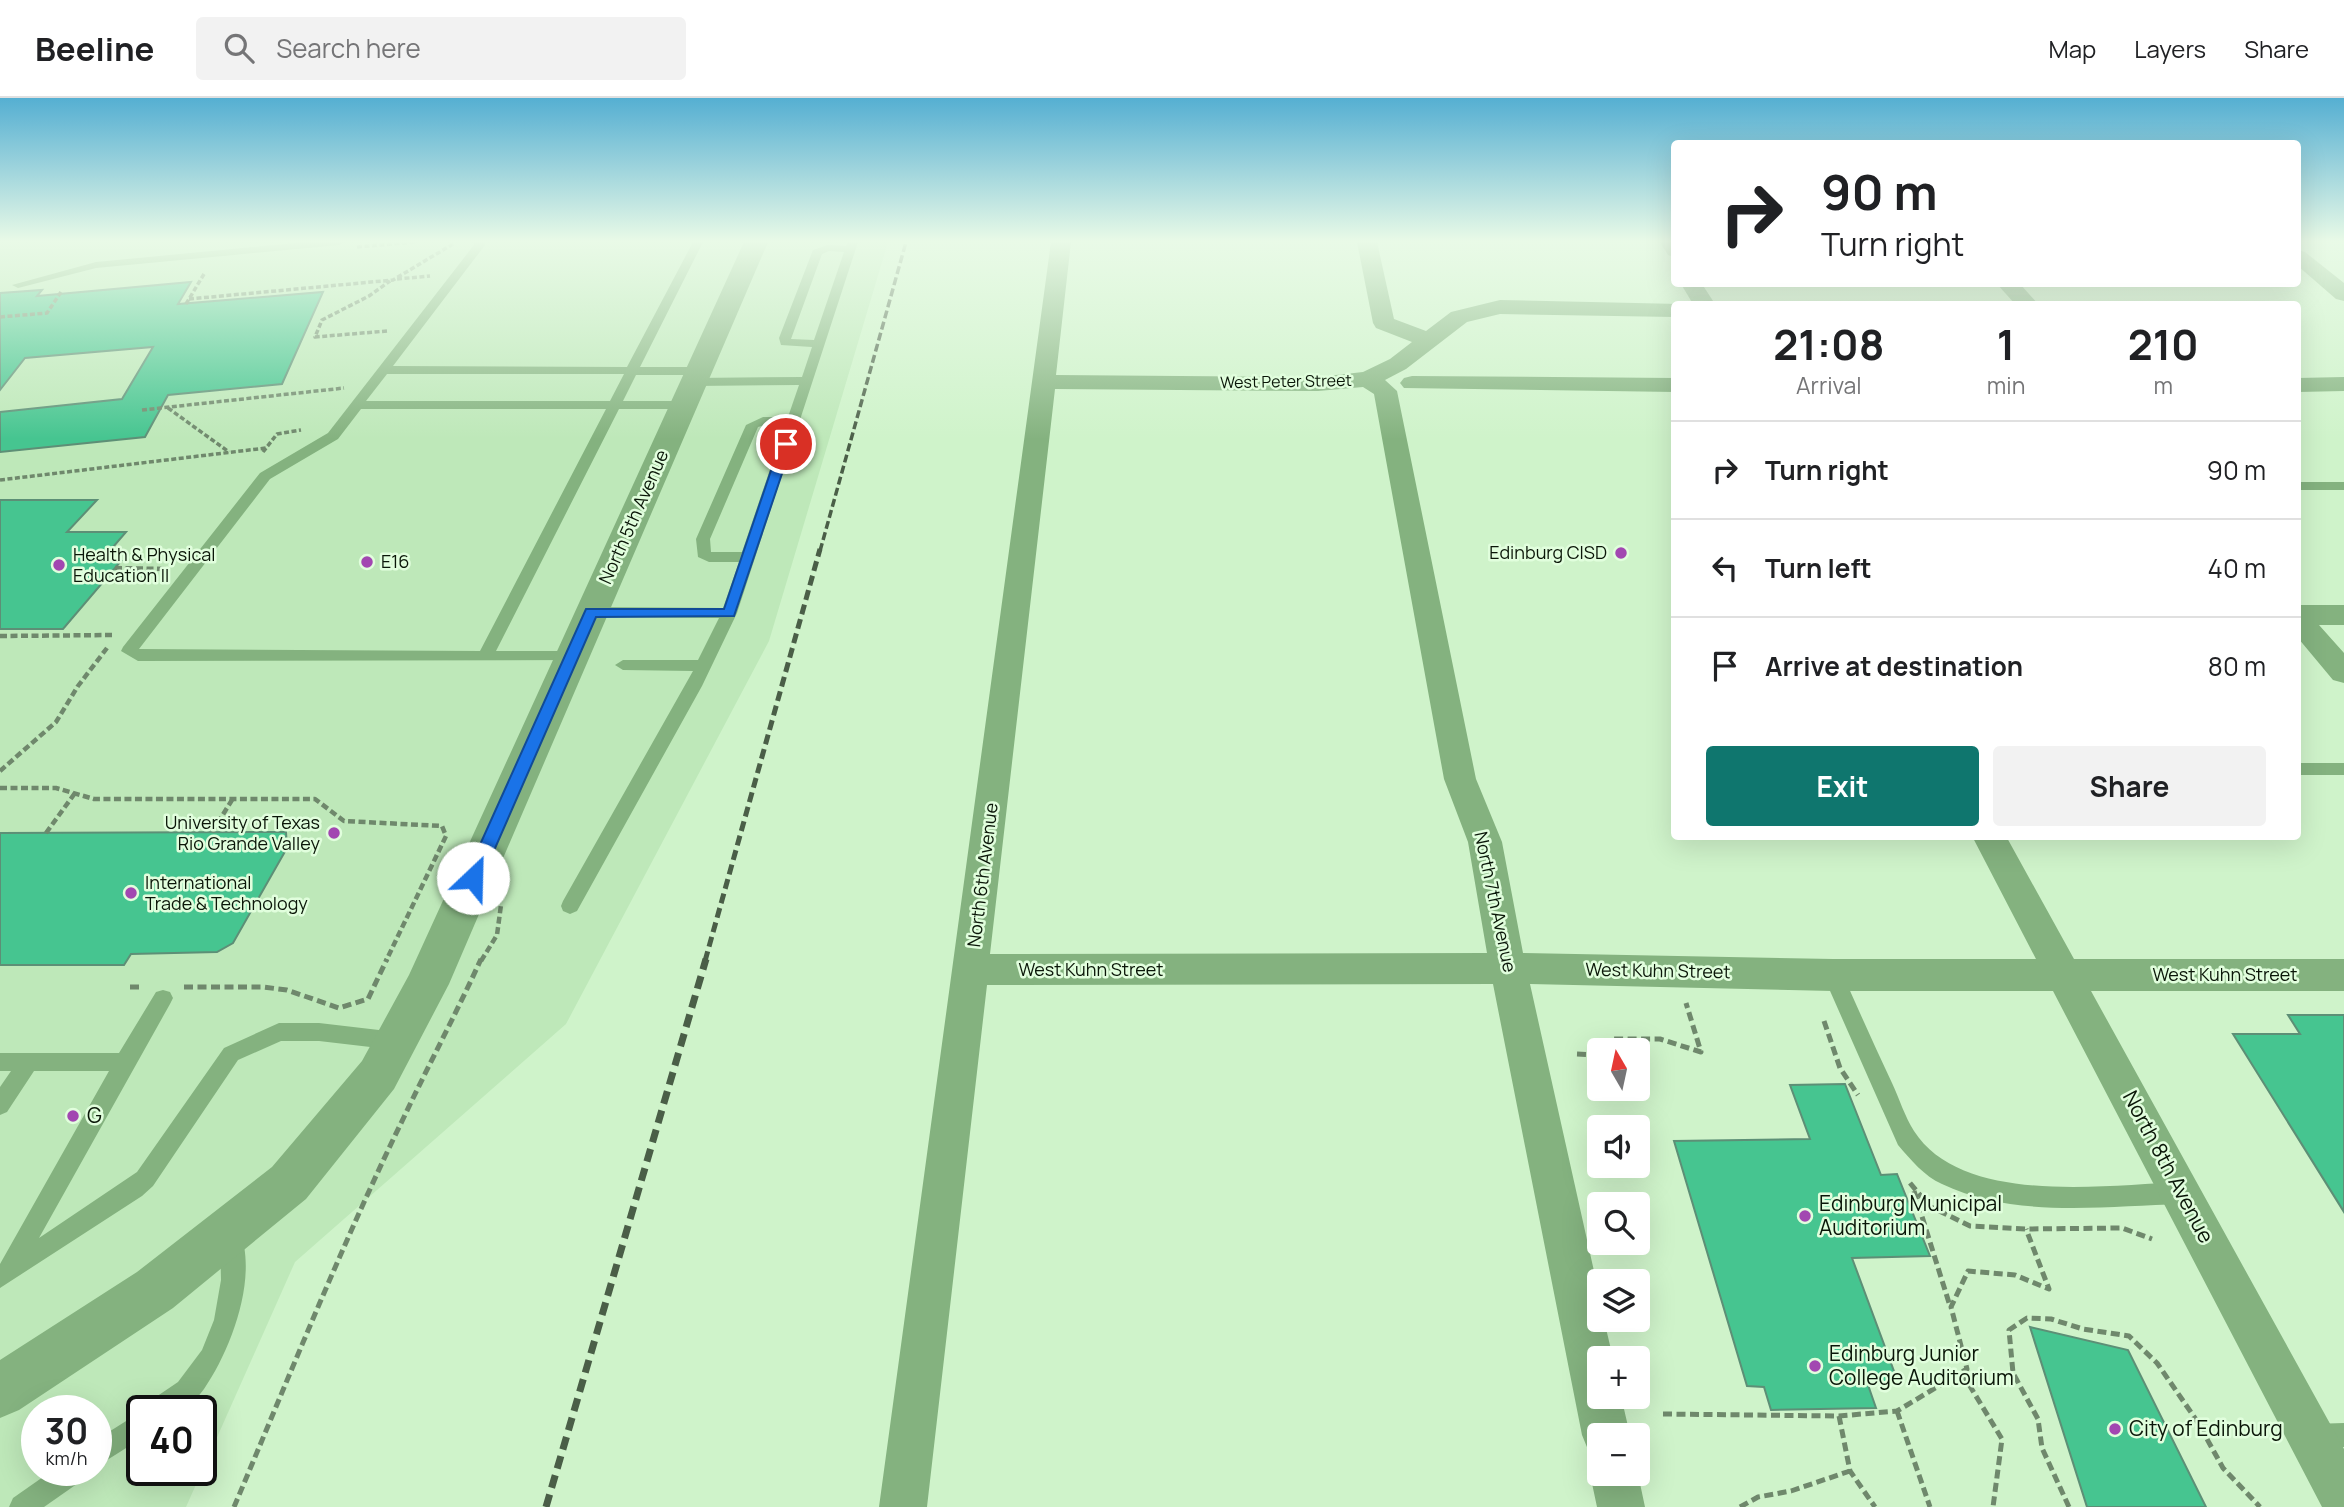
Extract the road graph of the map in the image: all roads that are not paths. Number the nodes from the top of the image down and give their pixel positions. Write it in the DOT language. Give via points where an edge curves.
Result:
graph roads {
  1 [pos="431,308"];
  2 [pos="665,308"];
  3 [pos="727,308"];
  4 [pos="796,308"];
  5 [pos="831,308"];
  6 [pos="1053,308"];
  7 [pos="1381,308"];
  8 [pos="1497,308"];
  9 [pos="1544,308"];
  10 [pos="1671,310"];
  11 [pos="1428,340"];
  12 [pos="819,344"];
  13 [pos="383,370"];
  14 [pos="632,372"];
  15 [pos="1368,379"];
  16 [pos="807,381"];
  17 [pos="1045,382"];
  18 [pos="1412,383"];
  19 [pos="2301,384"];
  20 [pos="2344,384"];
  21 [pos="1671,385"];
  22 [pos="692,386"];
  23 [pos="356,405"];
  24 [pos="615,405"];
  25 [pos="794,421"];
  26 [pos="2301,486"];
  27 [pos="2344,486"];
  28 [pos="748,558"];
  29 [pos="591,612"];
  30 [pos="729,613"];
  31 [pos="2344,615"];
  32 [pos="2301,617"];
  33 [pos="2301,621"];
  34 [pos="485,656"];
  35 [pos="572,656"];
  36 [pos="623,665"];
  37 [pos="704,666"];
  38 [pos="2344,673"];
  39 [pos="2301,769"];
  40 [pos="2344,769"];
  41 [pos="1992,840"];
  42 [pos="570,906"];
  43 [pos="1509,968"];
  44 [pos="971,970"];
  45 [pos="1833,975"];
  46 [pos="2066,975"];
  47 [pos="2344,975"];
  48 [pos="163,990"];
  49 [pos="396,1041"];
  50 [pos="0,1062"];
  51 [pos="29,1062"];
  52 [pos="125,1062"];
  53 [pos="0,1105"];
  54 [pos="2182,1193"];
  55 [pos="231,1230"];
  56 [pos="4,1274"];
  57 [pos="0,1391"];
  58 [pos="181,1395"];
  59 [pos="1604,1423"];
  60 [pos="2328,1436"];
  61 [pos="52,1486"];
  62 [pos="1617,1486"];
  63 [pos="2344,1498"];
  64 [pos="22,1507"];
  65 [pos="903,1507"];
  66 [pos="1621,1507"];
  1 -- 13 [label="lane"];
  2 -- 14 [label="lane"];
  3 -- 22 [label="street, North 5th Avenue"];
  4 -- 12 [label="lane" via="785,342"];
  5 -- 12 [label="lane"];
  6 -- 17 [label="street, North 6th Avenue"];
  7 -- 11 [label="street" via="1384,323"];
  8 -- 11 [label="street, West Peter Street" via="1459,317"];
  9 -- 10 [label="street, West Peter Street"];
  11 -- 15 [label="street, West Peter Street" via="1398,364"];
  12 -- 16 [label="lane"];
  13 -- 14 [label="lane"];
  13 -- 23 [label="lane"];
  14 -- 22 [label="lane"];
  14 -- 24 [label="lane"];
  15 -- 17 [label="street, West Peter Street" via="1318,384"];
  15 -- 43 [label="street, North 7th Avenue" via="1385,391 1460,779 1485,842"];
  16 -- 22 [label="lane"];
  16 -- 25 [label="lane"];
  17 -- 44 [label="street, North 6th Avenue"];
  18 -- 21 [label="street"];
  19 -- 20 [label="street"];
  22 -- 24 [label="lane"];
  22 -- 29 [label="street, North 5th Avenue"];
  23 -- 24 [label="lane"];
  23 -- 34 [label="lane" via="333,436 265,476 129,651 138,656"];
  24 -- 34 [label="lane"];
  25 -- 28 [label="lane"];
  25 -- 28 [label="lane" via="753,425 704,539 703,554 709,557"];
  26 -- 27 [label="lane"];
  28 -- 30 [label="lane"];
  29 -- 30 [label="lane"];
  29 -- 35 [label="street, North 5th Avenue"];
  30 -- 37 [label="lane"];
  31 -- 32 [label="street"];
  33 -- 38 [label="street"];
  34 -- 35 [label="lane"];
  35 -- 49 [label="street, North 5th Avenue" via="426,984"];
  36 -- 37 [label="lane"];
  37 -- 42 [label="lane"];
  39 -- 40 [label="lane"];
  41 -- 46 [label="street, North 8th Avenue"];
  43 -- 44 [label="street, West Kuhn Street"];
  43 -- 45 [label="street, West Kuhn Street"];
  43 -- 59 [label="street, North 7th Avenue"];
  44 -- 65 [label="street, North 6th Avenue"];
  45 -- 46 [label="street, West Kuhn Street"];
  45 -- 54 [label="lane" via="1906,1138 1922,1158 1950,1177 2013,1193"];
  46 -- 47 [label="street, West Kuhn Street"];
  46 -- 54 [label="street, North 8th Avenue"];
  48 -- 52 [label="lane"];
  49 -- 55 [label="street, North 5th Avenue" via="378,1074 289,1183"];
  49 -- 56 [label="lane" via="319,1031 279,1032 231,1054 145,1179"];
  50 -- 51 [label="lane"];
  51 -- 52 [label="lane"];
  51 -- 53 [label="lane"];
  52 -- 56 [label="lane"];
  54 -- 60 [label="street, North 8th Avenue"];
  55 -- 57 [label="street, North 5th Avenue" via="155,1290"];
  55 -- 58 [label="lane" via="233,1280 226,1320 211,1358"];
  60 -- 63 [label="street, North 8th Avenue"];
  61 -- 64 [label="lane"];
  62 -- 66 [label="street"];
}
